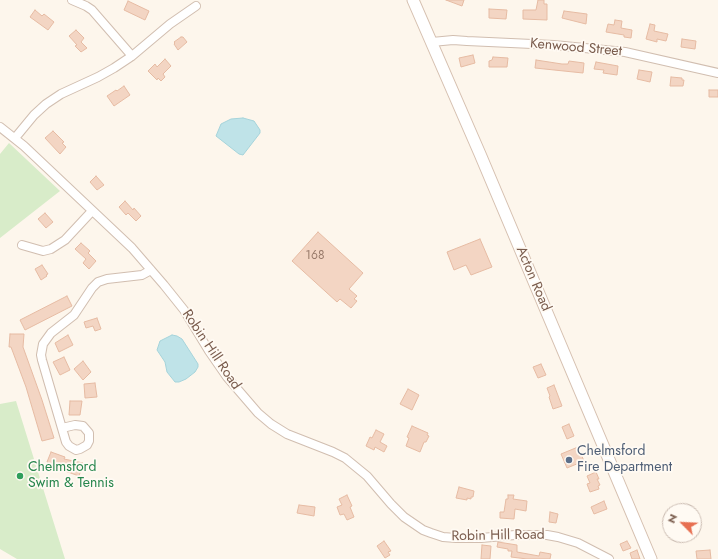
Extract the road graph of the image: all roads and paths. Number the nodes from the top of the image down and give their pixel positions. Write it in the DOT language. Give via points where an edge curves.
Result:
graph roads {
  1 [pos="72,0"];
  2 [pos="413,0"];
  3 [pos="196,6"];
  4 [pos="432,42"];
  5 [pos="132,56"];
  6 [pos="718,73"];
  7 [pos="0,127"];
  8 [pos="15,138"];
  9 [pos="92,211"];
  10 [pos="22,245"];
  11 [pos="151,270"];
  12 [pos="62,428"];
  13 [pos="609,559"];
  14 [pos="651,559"];
  1 -- 5 [label="street" via="92,10"];
  2 -- 4 [label="main road, Acton Road"];
  3 -- 5 [label="street"];
  4 -- 6 [label="street, Kenwood Street" via="453,40 554,45 625,52"];
  4 -- 14 [label="main road, Acton Road"];
  5 -- 8 [label="street" via="106,73 50,101"];
  7 -- 8 [label="street, Robin Hill Road"];
  8 -- 9 [label="street, Robin Hill Road"];
  9 -- 10 [label="street" via="65,240 51,249 43,251"];
  9 -- 11 [label="street, Robin Hill Road" via="123,239"];
  11 -- 12 [label="street" via="142,275 98,282 74,315 51,333 43,344 42,360"];
  11 -- 13 [label="street, Robin Hill Road" via="184,310 227,378 258,412 287,434 333,452 352,463 367,476 394,508 417,526 438,536 452,538 526,534 558,537 589,547"];
}
